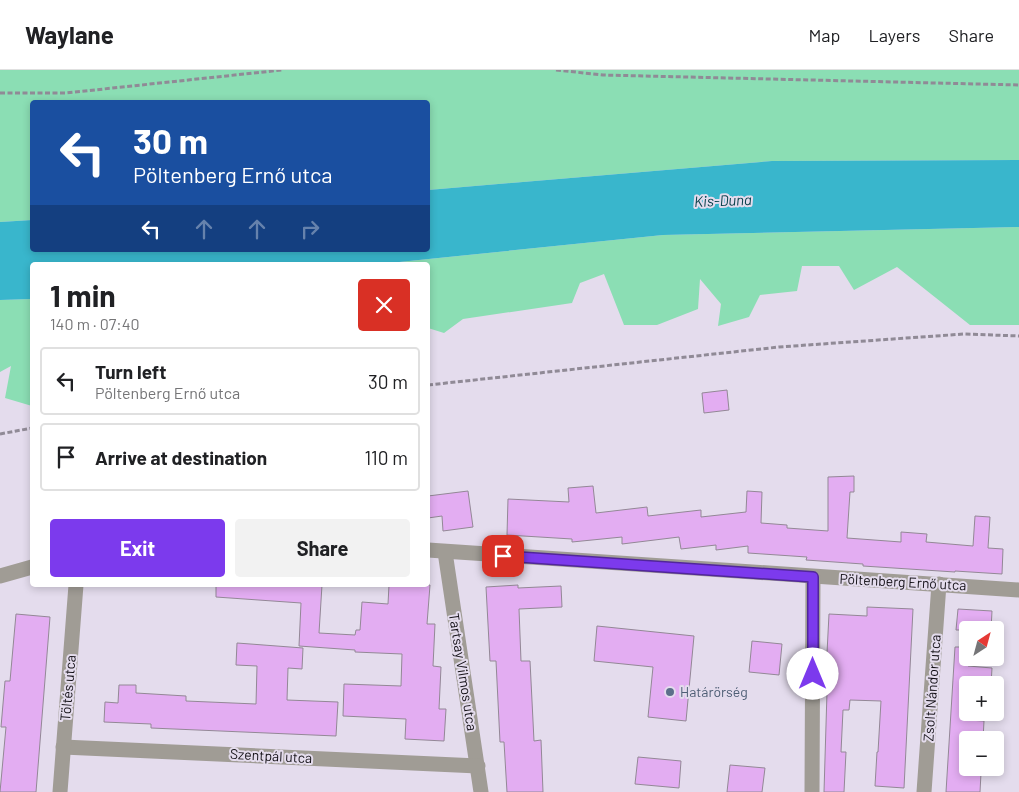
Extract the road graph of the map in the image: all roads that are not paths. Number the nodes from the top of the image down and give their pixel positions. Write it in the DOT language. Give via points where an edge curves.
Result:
graph roads {
  1 [pos="430,550"];
  2 [pos="445,552"];
  3 [pos="30,568"];
  4 [pos="0,576"];
  5 [pos="813,577"];
  6 [pos="939,584"];
  7 [pos="76,587"];
  8 [pos="1019,590"];
  9 [pos="64,747"];
  10 [pos="478,766"];
  11 [pos="60,792"];
  12 [pos="481,792"];
  13 [pos="812,792"];
  14 [pos="924,792"];
  1 -- 2 [label="street, Pöltenberg Ernő utca"];
  2 -- 5 [label="street, Pöltenberg Ernő utca"];
  2 -- 10 [label="street, Tartsay Vilmos utca"];
  3 -- 4 [label="street"];
  5 -- 6 [label="street, Pöltenberg Ernő utca"];
  5 -- 13 [label="street"];
  6 -- 8 [label="street, Pöltenberg Ernő utca"];
  6 -- 14 [label="street, Zsolt Nándor utca"];
  7 -- 9 [label="street, Töltés utca"];
  9 -- 10 [label="street, Szentpál utca"];
  9 -- 11 [label="street, Töltés utca"];
  10 -- 12 [label="street, Tartsay Vilmos utca"];
}
